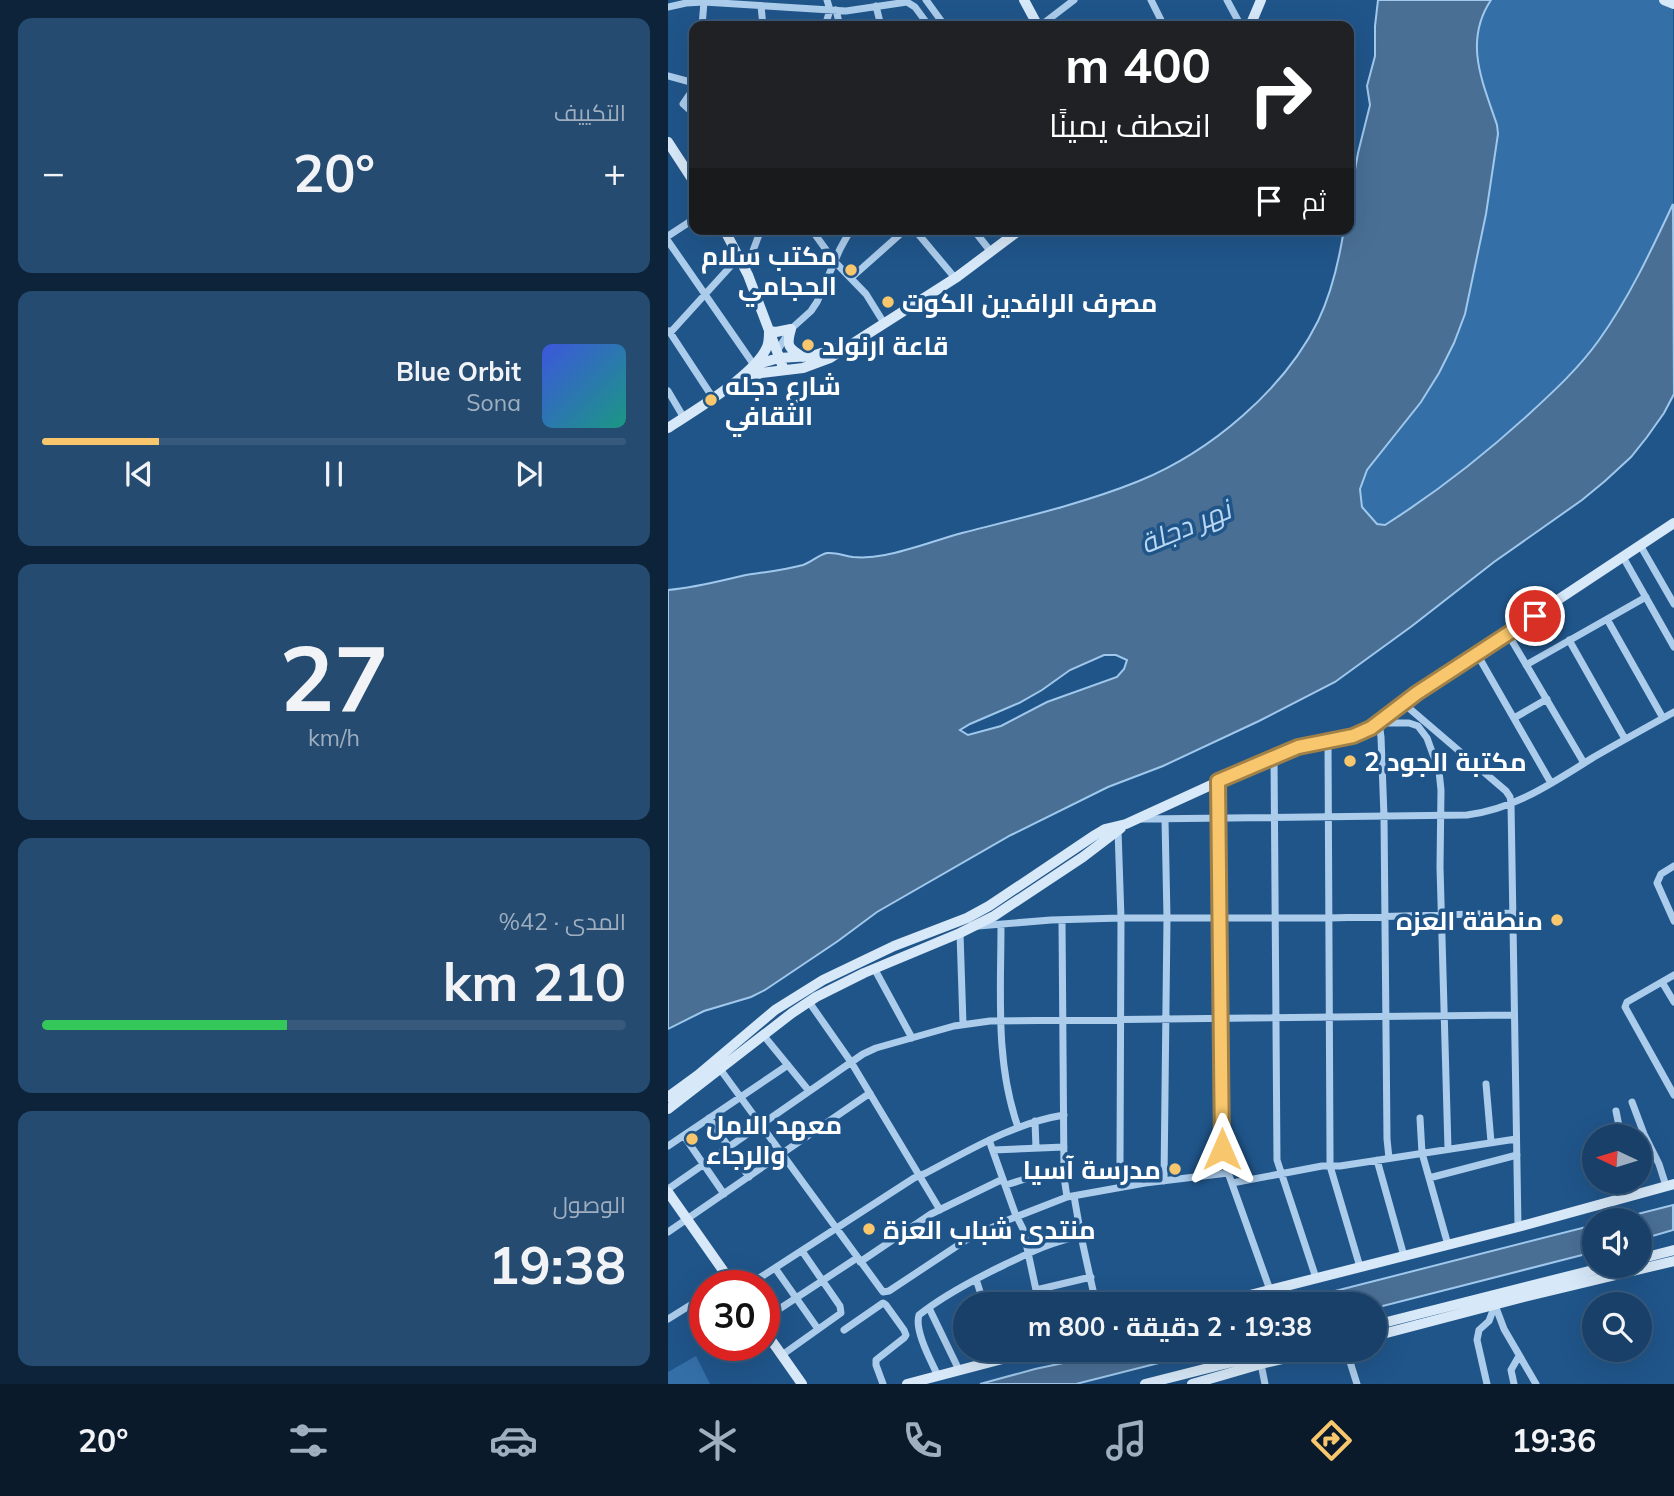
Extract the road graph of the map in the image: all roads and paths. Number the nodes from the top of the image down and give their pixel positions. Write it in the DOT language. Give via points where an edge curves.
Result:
graph roads {
  1 [pos="827,0"];
  2 [pos="926,0"];
  3 [pos="1024,0"];
  4 [pos="1074,0"];
  5 [pos="1151,0"];
  6 [pos="1227,0"];
  7 [pos="1261,0"];
  8 [pos="1664,0"];
  9 [pos="689,1"];
  10 [pos="704,2"];
  11 [pos="714,2"];
  12 [pos="1674,4"];
  13 [pos="761,6"];
  14 [pos="876,6"];
  15 [pos="668,7"];
  16 [pos="833,10"];
  17 [pos="702,21"];
  18 [pos="762,21"];
  19 [pos="828,21"];
  20 [pos="838,21"];
  21 [pos="880,21"];
  22 [pos="925,21"];
  23 [pos="941,21"];
  24 [pos="1036,21"];
  25 [pos="1046,21"];
  26 [pos="1162,21"];
  27 [pos="1238,21"];
  28 [pos="1252,21"];
  29 [pos="668,76"];
  30 [pos="689,84"];
  31 [pos="689,94"];
  32 [pos="689,109"];
  33 [pos="668,142"];
  34 [pos="689,174"];
  35 [pos="689,223"];
  36 [pos="727,235"];
  37 [pos="759,235"];
  38 [pos="816,235"];
  39 [pos="848,235"];
  40 [pos="898,235"];
  41 [pos="919,235"];
  42 [pos="978,235"];
  43 [pos="1013,235"];
  44 [pos="668,239"];
  45 [pos="991,252"];
  46 [pos="739,257"];
  47 [pos="835,262"];
  48 [pos="746,270"];
  49 [pos="851,278"];
  50 [pos="955,278"];
  51 [pos="706,295"];
  52 [pos="884,323"];
  53 [pos="791,329"];
  54 [pos="769,331"];
  55 [pos="669,332"];
  56 [pos="849,345"];
  57 [pos="778,354"];
  58 [pos="803,357"];
  59 [pos="754,365"];
  60 [pos="784,370"];
  61 [pos="735,383"];
  62 [pos="668,391"];
  63 [pos="713,398"];
  64 [pos="684,418"];
  65 [pos="668,428"];
  66 [pos="1674,523"];
  67 [pos="1640,545"];
  68 [pos="1623,557"];
  69 [pos="1646,597"];
  70 [pos="1674,604"];
  71 [pos="1607,619"];
  72 [pos="1508,634"];
  73 [pos="1569,640"];
  74 [pos="1674,647"];
  75 [pos="1477,654"];
  76 [pos="1526,665"];
  77 [pos="1547,699"];
  78 [pos="1403,703"];
  79 [pos="1674,712"];
  80 [pos="1514,718"];
  81 [pos="1663,718"];
  82 [pos="1379,723"];
  83 [pos="1625,739"];
  84 [pos="1328,741"];
  85 [pos="1274,757"];
  86 [pos="1584,763"];
  87 [pos="1218,781"];
  88 [pos="1551,783"];
  89 [pos="1512,803"];
  90 [pos="1440,815"];
  91 [pos="1384,816"];
  92 [pos="1275,817"];
  93 [pos="1329,817"];
  94 [pos="1220,818"];
  95 [pos="1138,819"];
  96 [pos="1165,819"];
  97 [pos="1122,827"];
  98 [pos="1674,866"];
  99 [pos="1513,914"];
  100 [pos="1442,916"];
  101 [pos="1385,917"];
  102 [pos="1121,918"];
  103 [pos="1167,918"];
  104 [pos="1220,918"];
  105 [pos="1275,918"];
  106 [pos="1329,918"];
  107 [pos="1062,920"];
  108 [pos="1674,920"];
  109 [pos="1001,925"];
  110 [pos="974,927"];
  111 [pos="960,933"];
  112 [pos="874,968"];
  113 [pos="1674,975"];
  114 [pos="1662,982"];
  115 [pos="809,1002"];
  116 [pos="1674,1002"];
  117 [pos="1514,1015"];
  118 [pos="1329,1016"];
  119 [pos="1386,1016"];
  120 [pos="1444,1016"];
  121 [pos="1276,1017"];
  122 [pos="1121,1019"];
  123 [pos="1167,1019"];
  124 [pos="1221,1019"];
  125 [pos="1063,1020"];
  126 [pos="1001,1021"];
  127 [pos="963,1024"];
  128 [pos="764,1036"];
  129 [pos="912,1038"];
  130 [pos="743,1045"];
  131 [pos="851,1062"];
  132 [pos="788,1065"];
  133 [pos="720,1069"];
  134 [pos="1486,1084"];
  135 [pos="809,1091"];
  136 [pos="870,1093"];
  137 [pos="1674,1095"];
  138 [pos="668,1097"];
  139 [pos="740,1097"];
  140 [pos="1632,1102"];
  141 [pos="668,1109"];
  142 [pos="1616,1111"];
  143 [pos="1064,1115"];
  144 [pos="709,1118"];
  145 [pos="1420,1118"];
  146 [pos="1034,1121"];
  147 [pos="760,1124"];
  148 [pos="1619,1124"];
  149 [pos="1018,1127"];
  150 [pos="684,1136"];
  151 [pos="1516,1139"];
  152 [pos="989,1140"];
  153 [pos="1491,1142"];
  154 [pos="668,1146"];
  155 [pos="729,1147"];
  156 [pos="1064,1147"];
  157 [pos="1036,1148"];
  158 [pos="1448,1149"];
  159 [pos="993,1150"];
  160 [pos="1422,1153"];
  161 [pos="782,1154"];
  162 [pos="1517,1155"];
  163 [pos="1389,1158"];
  164 [pos="1377,1160"];
  165 [pos="703,1164"];
  166 [pos="1331,1166"];
  167 [pos="1228,1173"];
  168 [pos="1281,1174"];
  169 [pos="1038,1175"];
  170 [pos="919,1176"];
  171 [pos="749,1177"];
  172 [pos="1429,1178"];
  173 [pos="1164,1181"];
  174 [pos="1004,1182"];
  175 [pos="1232,1183"];
  176 [pos="1670,1185"];
  177 [pos="1122,1187"];
  178 [pos="1652,1190"];
  179 [pos="668,1191"];
  180 [pos="724,1194"];
  181 [pos="1637,1194"];
  182 [pos="1070,1196"];
  183 [pos="940,1210"];
  184 [pos="1017,1216"];
  185 [pos="687,1220"];
  186 [pos="1518,1227"];
  187 [pos="836,1229"];
  188 [pos="668,1232"];
  189 [pos="1081,1236"];
  190 [pos="1448,1245"];
  191 [pos="1674,1250"];
  192 [pos="802,1251"];
  193 [pos="1028,1254"];
  194 [pos="1404,1256"];
  195 [pos="1652,1256"];
  196 [pos="858,1260"];
  197 [pos="1674,1261"];
  198 [pos="1360,1267"];
  199 [pos="775,1268"];
  200 [pos="719,1270"];
  201 [pos="772,1270"];
  202 [pos="1582,1273"];
  203 [pos="1091,1277"];
  204 [pos="1316,1278"];
  205 [pos="976,1279"];
  206 [pos="822,1281"];
  207 [pos="1036,1290"];
  208 [pos="1269,1290"];
  209 [pos="884,1292"];
  210 [pos="980,1292"];
  211 [pos="1094,1292"];
  212 [pos="1261,1292"];
  213 [pos="796,1298"];
  214 [pos="883,1303"];
  215 [pos="1495,1305"];
  216 [pos="689,1306"];
  217 [pos="780,1308"];
  218 [pos="929,1308"];
  219 [pos="841,1312"];
  220 [pos="668,1319"];
  221 [pos="1387,1322"];
  222 [pos="853,1323"];
  223 [pos="817,1329"];
  224 [pos="844,1330"];
  225 [pos="1387,1333"];
  226 [pos="780,1352"];
  227 [pos="782,1355"];
  228 [pos="1519,1356"];
  229 [pos="980,1362"];
  230 [pos="1239,1362"];
  231 [pos="1270,1362"];
  232 [pos="1350,1362"];
  233 [pos="1261,1364"];
  234 [pos="959,1370"];
  235 [pos="938,1376"];
  236 [pos="1174,1381"];
  237 [pos="802,1384"];
  238 [pos="883,1384"];
  239 [pos="907,1384"];
  240 [pos="1145,1384"];
  241 [pos="1192,1384"];
  242 [pos="1265,1384"];
  243 [pos="1357,1384"];
  244 [pos="1488,1384"];
  245 [pos="1514,1384"];
  246 [pos="1536,1384"];
  1 -- 16 [label="street"];
  2 -- 23 [label="street"];
  3 -- 24 [label="street"];
  4 -- 25 [label="street"];
  5 -- 26 [label="street"];
  6 -- 27 [label="street"];
  7 -- 28 [label="street"];
  8 -- 12 [label="street"];
  9 -- 10 [label="street"];
  9 -- 15 [label="street"];
  10 -- 11 [label="street"];
  10 -- 17 [label="street"];
  11 -- 13 [label="street"];
  13 -- 16 [label="street"];
  13 -- 18 [label="street"];
  14 -- 16 [label="street"];
  14 -- 21 [label="street"];
  14 -- 22 [label="street" via="910,3"];
  16 -- 19 [label="street"];
  16 -- 20 [label="street"];
  29 -- 30 [label="street"];
  31 -- 32 [label="street" via="683,104"];
  33 -- 34 [label="street"];
  35 -- 44 [label="street"];
  36 -- 46 [label="street"];
  37 -- 48 [label="street"];
  38 -- 47 [label="street"];
  39 -- 47 [label="street"];
  40 -- 49 [label="street"];
  41 -- 50 [label="street"];
  42 -- 45 [label="street"];
  43 -- 45 [label="street"];
  44 -- 51 [label="street"];
  45 -- 50 [label="street"];
  46 -- 48 [label="street"];
  46 -- 51 [label="street"];
  47 -- 49 [label="street"];
  47 -- 53 [label="street" via="817,302"];
  48 -- 54 [label="street"];
  49 -- 52 [label="street"];
  50 -- 52 [label="street"];
  51 -- 55 [label="street"];
  51 -- 59 [label="street"];
  52 -- 56 [label="street"];
  53 -- 54 [label="street"];
  53 -- 57 [label="street"];
  53 -- 58 [label="street" via="790,349"];
  54 -- 57 [label="street"];
  54 -- 59 [label="street" via="769,344"];
  55 -- 63 [label="street"];
  56 -- 58 [label="street"];
  56 -- 60 [label="street" via="810,366"];
  57 -- 58 [label="street"];
  57 -- 59 [label="street"];
  57 -- 60 [label="street"];
  59 -- 61 [label="street"];
  60 -- 61 [label="street"];
  61 -- 63 [label="street"];
  62 -- 64 [label="street"];
  63 -- 64 [label="street"];
  64 -- 65 [label="street"];
  66 -- 67 [label="street"];
  67 -- 68 [label="street"];
  67 -- 70 [label="street"];
  68 -- 69 [label="street"];
  68 -- 72 [label="street"];
  69 -- 71 [label="street"];
  69 -- 74 [label="street"];
  71 -- 73 [label="street"];
  71 -- 81 [label="street"];
  72 -- 75 [label="street"];
  72 -- 76 [label="street"];
  73 -- 76 [label="street"];
  73 -- 83 [label="street"];
  75 -- 78 [label="street"];
  75 -- 80 [label="street"];
  76 -- 77 [label="street"];
  77 -- 80 [label="street"];
  77 -- 86 [label="street"];
  78 -- 82 [label="street"];
  78 -- 89 [label="street" via="1506,790"];
  79 -- 81 [label="street"];
  80 -- 88 [label="street"];
  81 -- 83 [label="street"];
  82 -- 84 [label="street" via="1353,736"];
  82 -- 90 [label="street" via="1414,724 1425,734 1439,771"];
  82 -- 91 [label="street"];
  83 -- 86 [label="street"];
  84 -- 85 [label="street"];
  84 -- 93 [label="street"];
  85 -- 87 [label="street"];
  85 -- 92 [label="street"];
  86 -- 88 [label="street"];
  87 -- 94 [label="street"];
  87 -- 95 [label="street"];
  88 -- 89 [label="street"];
  89 -- 90 [label="street" via="1483,813"];
  89 -- 99 [label="street"];
  90 -- 91 [label="street"];
  90 -- 100 [label="street"];
  91 -- 93 [label="street"];
  91 -- 101 [label="street"];
  92 -- 93 [label="street"];
  92 -- 94 [label="street"];
  92 -- 105 [label="street"];
  93 -- 106 [label="street"];
  94 -- 96 [label="street"];
  94 -- 104 [label="street"];
  95 -- 96 [label="street"];
  95 -- 97 [label="street"];
  96 -- 103 [label="street"];
  97 -- 102 [label="street"];
  97 -- 110 [label="street"];
  97 -- 130 [label="street" via="1105,829 967,918 823,980 775,1010"];
  98 -- 108 [label="street" via="1661,874 1657,885"];
  99 -- 100 [label="street"];
  99 -- 117 [label="street"];
  100 -- 101 [label="street"];
  100 -- 120 [label="street"];
  101 -- 106 [label="street"];
  101 -- 119 [label="street"];
  102 -- 103 [label="street"];
  102 -- 107 [label="street"];
  102 -- 122 [label="street"];
  103 -- 104 [label="street"];
  103 -- 123 [label="street"];
  104 -- 105 [label="street"];
  104 -- 124 [label="street"];
  105 -- 106 [label="street"];
  105 -- 121 [label="street"];
  106 -- 118 [label="street"];
  107 -- 109 [label="street"];
  107 -- 125 [label="street"];
  109 -- 110 [label="street"];
  109 -- 126 [label="street"];
  110 -- 111 [label="street"];
  111 -- 112 [label="street"];
  111 -- 127 [label="street"];
  112 -- 115 [label="street"];
  112 -- 129 [label="street"];
  113 -- 114 [label="street"];
  114 -- 116 [label="street"];
  114 -- 137 [label="street" via="1627,1002 1625,1008"];
  115 -- 128 [label="street"];
  115 -- 131 [label="street"];
  117 -- 120 [label="street"];
  117 -- 151 [label="street"];
  118 -- 119 [label="street"];
  118 -- 121 [label="street"];
  118 -- 166 [label="street"];
  119 -- 120 [label="street"];
  119 -- 163 [label="street"];
  120 -- 158 [label="street"];
  121 -- 124 [label="street"];
  121 -- 168 [label="street" via="1276,1152"];
  122 -- 123 [label="street"];
  122 -- 125 [label="street"];
  122 -- 177 [label="street"];
  123 -- 124 [label="street"];
  123 -- 173 [label="street"];
  124 -- 167 [label="street" via="1222,1149"];
  125 -- 126 [label="street"];
  125 -- 143 [label="street"];
  126 -- 127 [label="street"];
  126 -- 149 [label="street" via="1005,1079"];
  127 -- 129 [label="street"];
  128 -- 130 [label="street"];
  128 -- 132 [label="street"];
  129 -- 131 [label="street" via="869,1051"];
  130 -- 133 [label="street"];
  130 -- 138 [label="street"];
  131 -- 135 [label="street"];
  131 -- 136 [label="street"];
  132 -- 135 [label="street"];
  132 -- 139 [label="street"];
  133 -- 139 [label="street"];
  133 -- 141 [label="street"];
  134 -- 153 [label="street"];
  135 -- 147 [label="street"];
  136 -- 161 [label="street"];
  136 -- 170 [label="street"];
  139 -- 144 [label="street"];
  139 -- 147 [label="street"];
  140 -- 176 [label="street"];
  142 -- 148 [label="street"];
  143 -- 146 [label="street"];
  143 -- 156 [label="street"];
  144 -- 150 [label="street"];
  144 -- 155 [label="street"];
  145 -- 160 [label="street"];
  146 -- 149 [label="street"];
  146 -- 157 [label="street"];
  147 -- 155 [label="street"];
  147 -- 161 [label="street"];
  149 -- 152 [label="street"];
  150 -- 154 [label="street"];
  150 -- 165 [label="street"];
  151 -- 153 [label="street"];
  151 -- 162 [label="street"];
  152 -- 159 [label="street"];
  152 -- 170 [label="street"];
  153 -- 158 [label="street"];
  155 -- 165 [label="street"];
  155 -- 171 [label="street"];
  156 -- 157 [label="street"];
  156 -- 182 [label="street" via="1065,1185"];
  157 -- 159 [label="street"];
  158 -- 160 [label="street"];
  159 -- 174 [label="street"];
  160 -- 163 [label="street"];
  160 -- 172 [label="street"];
  161 -- 171 [label="street"];
  161 -- 187 [label="street"];
  162 -- 172 [label="street"];
  162 -- 186 [label="street"];
  163 -- 164 [label="street"];
  164 -- 166 [label="street"];
  164 -- 194 [label="street"];
  165 -- 179 [label="street"];
  165 -- 180 [label="street"];
  166 -- 168 [label="street"];
  166 -- 198 [label="street"];
  167 -- 173 [label="street"];
  167 -- 175 [label="street"];
  168 -- 175 [label="street"];
  168 -- 204 [label="street"];
  169 -- 174 [label="street"];
  170 -- 183 [label="street"];
  170 -- 187 [label="street"];
  171 -- 180 [label="street"];
  172 -- 190 [label="street"];
  173 -- 177 [label="street"];
  174 -- 183 [label="street"];
  174 -- 184 [label="street"];
  175 -- 208 [label="street"];
  176 -- 178 [label="street"];
  177 -- 182 [label="street"];
  179 -- 185 [label="street"];
  180 -- 185 [label="street"];
  181 -- 186 [label="street"];
  182 -- 184 [label="street"];
  182 -- 189 [label="street"];
  183 -- 196 [label="street"];
  184 -- 193 [label="street"];
  184 -- 209 [label="street" via="966,1240"];
  185 -- 188 [label="street"];
  185 -- 200 [label="street"];
  186 -- 190 [label="street"];
  187 -- 192 [label="street"];
  187 -- 196 [label="street"];
  189 -- 193 [label="street"];
  189 -- 203 [label="street"];
  190 -- 194 [label="street"];
  191 -- 195 [label="street"];
  192 -- 199 [label="street"];
  192 -- 206 [label="street"];
  193 -- 205 [label="street"];
  193 -- 207 [label="street"];
  194 -- 198 [label="street"];
  196 -- 206 [label="street"];
  196 -- 209 [label="street"];
  197 -- 215 [label="street"];
  198 -- 204 [label="street"];
  199 -- 201 [label="street"];
  199 -- 213 [label="street"];
  202 -- 221 [label="street"];
  203 -- 207 [label="street"];
  203 -- 211 [label="street"];
  204 -- 208 [label="street"];
  205 -- 210 [label="street"];
  205 -- 218 [label="street"];
  206 -- 213 [label="street"];
  206 -- 219 [label="street"];
  208 -- 212 [label="street"];
  209 -- 214 [label="street"];
  213 -- 217 [label="street"];
  213 -- 223 [label="street"];
  214 -- 222 [label="street"];
  214 -- 238 [label="street" via="906,1335 876,1360"];
  215 -- 225 [label="street"];
  215 -- 228 [label="street"];
  215 -- 244 [label="street" via="1478,1340"];
  216 -- 220 [label="street"];
  218 -- 234 [label="street"];
  218 -- 235 [label="street" via="917,1323"];
  219 -- 222 [label="street"];
  219 -- 223 [label="street"];
  222 -- 224 [label="street"];
  223 -- 227 [label="street"];
  226 -- 227 [label="street"];
  227 -- 237 [label="street"];
  228 -- 245 [label="street" via="1511,1370"];
  228 -- 246 [label="street"];
  229 -- 234 [label="street"];
  230 -- 236 [label="street"];
  231 -- 233 [label="street"];
  232 -- 243 [label="street"];
  233 -- 241 [label="street"];
  233 -- 242 [label="street"];
  234 -- 235 [label="street"];
  235 -- 239 [label="street"];
  236 -- 240 [label="street"];
}
